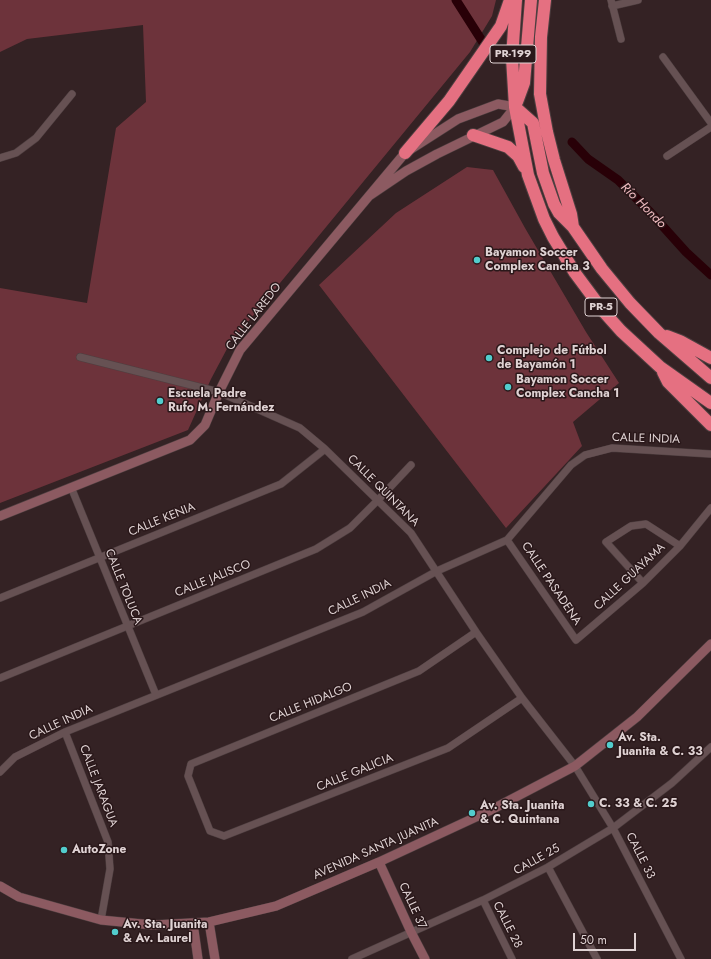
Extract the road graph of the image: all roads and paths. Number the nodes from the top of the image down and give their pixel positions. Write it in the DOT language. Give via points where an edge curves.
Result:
graph roads {
  1 [pos="510,0"];
  2 [pos="516,0"];
  3 [pos="531,0"];
  4 [pos="545,0"];
  5 [pos="638,0"];
  6 [pos="612,3"];
  7 [pos="622,39"];
  8 [pos="664,57"];
  9 [pos="72,94"];
  10 [pos="540,94"];
  11 [pos="515,107"];
  12 [pos="711,124"];
  13 [pos="711,127"];
  14 [pos="473,136"];
  15 [pos="405,153"];
  16 [pos="667,156"];
  17 [pos="0,158"];
  18 [pos="528,175"];
  19 [pos="369,196"];
  20 [pos="573,227"];
  21 [pos="658,333"];
  22 [pos="80,356"];
  23 [pos="711,358"];
  24 [pos="660,367"];
  25 [pos="711,378"];
  26 [pos="219,392"];
  27 [pos="711,403"];
  28 [pos="711,425"];
  29 [pos="325,449"];
  30 [pos="711,454"];
  31 [pos="411,465"];
  32 [pos="71,486"];
  33 [pos="378,500"];
  34 [pos="711,508"];
  35 [pos="0,516"];
  36 [pos="507,540"];
  37 [pos="680,546"];
  38 [pos="100,557"];
  39 [pos="437,570"];
  40 [pos="643,583"];
  41 [pos="0,598"];
  42 [pos="127,625"];
  43 [pos="476,632"];
  44 [pos="576,640"];
  45 [pos="711,644"];
  46 [pos="0,678"];
  47 [pos="156,695"];
  48 [pos="522,698"];
  49 [pos="65,732"];
  50 [pos="711,747"];
  51 [pos="575,766"];
  52 [pos="0,772"];
  53 [pos="201,809"];
  54 [pos="613,828"];
  55 [pos="379,862"];
  56 [pos="548,867"];
  57 [pos="0,886"];
  58 [pos="483,900"];
  59 [pos="101,920"];
  60 [pos="209,922"];
  61 [pos="193,923"];
  62 [pos="411,932"];
  63 [pos="198,959"];
  64 [pos="214,959"];
  65 [pos="352,959"];
  66 [pos="425,959"];
  67 [pos="512,959"];
  68 [pos="597,959"];
  69 [pos="681,959"];
  1 -- 15 [label="highway" via="501,26 449,101"];
  2 -- 11 [label="highway, PR-199" via="512,58"];
  3 -- 11 [label="highway" via="524,83"];
  4 -- 10 [label="highway, PR-199" via="541,37"];
  5 -- 6 [label="street"];
  6 -- 7 [label="street"];
  8 -- 12 [label="street"];
  9 -- 17 [label="street" via="36,138 16,153"];
  10 -- 20 [label="highway, PR-5" via="550,146"];
  11 -- 14 [label="street" via="503,122"];
  11 -- 15 [label="street, CALLE LAREDO" via="498,104 458,120"];
  11 -- 18 [label="highway, PR-5"];
  11 -- 20 [label="highway" via="533,123 543,173 554,204"];
  13 -- 16 [label="street"];
  14 -- 18 [label="highway" via="514,151"];
  14 -- 19 [label="street" via="406,171"];
  15 -- 19 [label="street, CALLE LAREDO"];
  18 -- 24 [label="highway, PR-5" via="544,219 575,273 620,331"];
  19 -- 26 [label="street, CALLE LAREDO" via="240,350"];
  20 -- 21 [label="highway, PR-5" via="602,269"];
  21 -- 23 [label="highway" via="680,341"];
  21 -- 25 [label="highway, PR-5"];
  22 -- 26 [label="street, CALLE QUINTANA"];
  24 -- 27 [label="highway, PR-5"];
  24 -- 28 [label="highway" via="668,382"];
  26 -- 29 [label="street, CALLE QUINTANA" via="300,428"];
  26 -- 32 [label="street, CALLE LAREDO" via="205,425 190,440"];
  29 -- 33 [label="street, CALLE QUINTANA"];
  29 -- 38 [label="street, CALLE KENIA" via="281,484"];
  30 -- 36 [label="street, CALLE INDIA" via="612,448 585,455 571,465"];
  31 -- 33 [label="street, CALLE JALISCO"];
  32 -- 35 [label="street, CALLE LAREDO"];
  32 -- 38 [label="street, CALLE TOLUCA"];
  33 -- 39 [label="street, CALLE QUINTANA" via="411,532"];
  33 -- 42 [label="street, CALLE JALISCO" via="350,528 316,549"];
  34 -- 37 [label="street, CALLE GUAYAMA"];
  36 -- 39 [label="street, CALLE INDIA"];
  36 -- 44 [label="street, CALLE PASADENA"];
  37 -- 40 [label="street, CALLE GUAYAMA"];
  37 -- 40 [label="street" via="646,524 631,526 606,542"];
  38 -- 41 [label="street, CALLE KENIA"];
  38 -- 42 [label="street, CALLE TOLUCA"];
  39 -- 43 [label="street, CALLE QUINTANA"];
  39 -- 47 [label="street, CALLE INDIA" via="363,612"];
  40 -- 44 [label="street, CALLE GUAYAMA"];
  42 -- 46 [label="street, CALLE JALISCO"];
  42 -- 47 [label="street, CALLE TOLUCA"];
  43 -- 48 [label="street, CALLE QUINTANA"];
  43 -- 53 [label="street, CALLE HIDALGO" via="419,671 191,764 188,776"];
  45 -- 51 [label="street, AVENIDA SANTA JUANITA" via="637,717"];
  47 -- 49 [label="street, CALLE INDIA"];
  48 -- 51 [label="street, CALLE QUINTANA"];
  48 -- 53 [label="street, CALLE GALICIA" via="448,748 224,836 210,831"];
  49 -- 52 [label="street, CALLE INDIA" via="15,757"];
  49 -- 59 [label="street, CALLE JARAGUA" via="108,842 110,870"];
  50 -- 54 [label="street, CALLE 25" via="672,783"];
  51 -- 54 [label="street, CALLE 33"];
  51 -- 55 [label="street, AVENIDA SANTA JUANITA" via="489,811"];
  54 -- 56 [label="street, CALLE 25"];
  54 -- 69 [label="street, CALLE 33"];
  55 -- 60 [label="street, AVENIDA SANTA JUANITA" via="276,906"];
  55 -- 62 [label="street, CALLE 37"];
  56 -- 58 [label="street, CALLE 25"];
  56 -- 68 [label="street"];
  57 -- 59 [label="street, AVENIDA SANTA JUANITA" via="19,897"];
  58 -- 62 [label="street, CALLE 25"];
  58 -- 67 [label="street, CALLE 28"];
  59 -- 61 [label="street, AVENIDA SANTA JUANITA" via="153,925"];
  60 -- 61 [label="street, AVENIDA SANTA JUANITA"];
  60 -- 64 [label="street"];
  61 -- 63 [label="street"];
  62 -- 65 [label="street, CALLE 25"];
  62 -- 66 [label="street, CALLE 37"];
}
